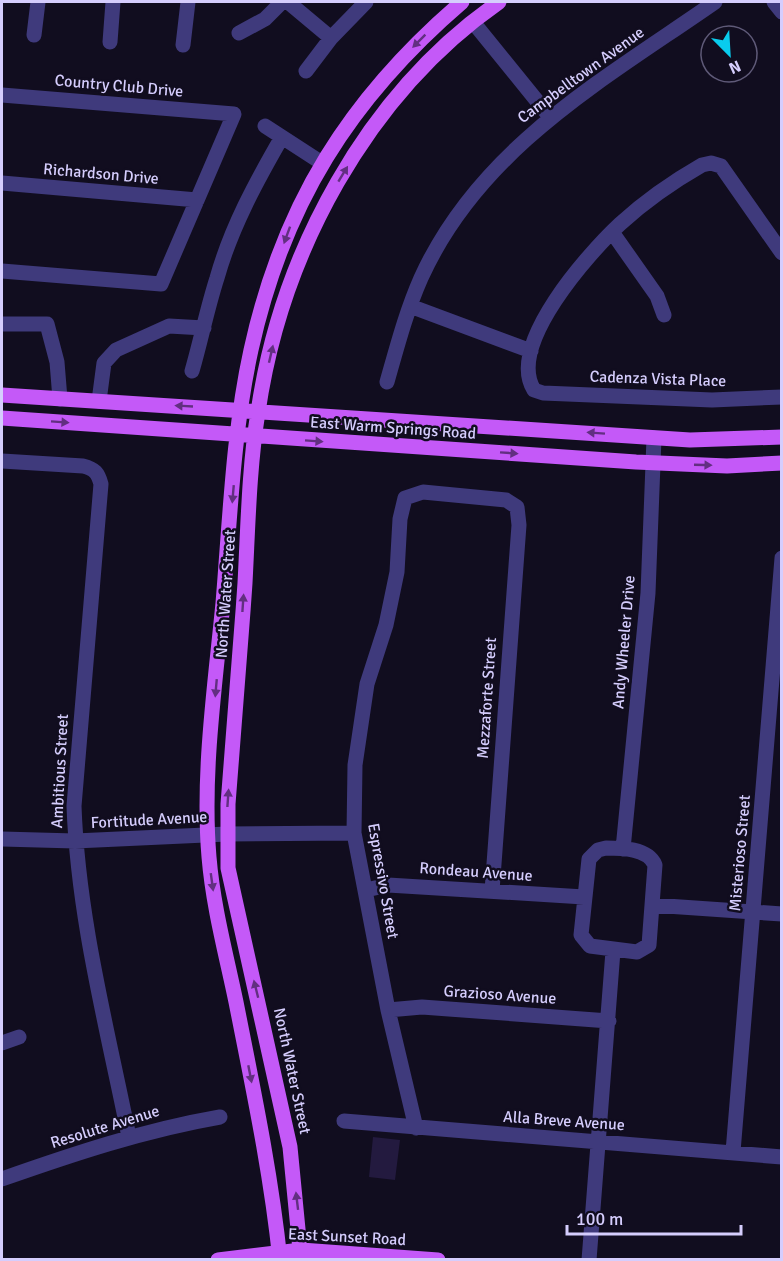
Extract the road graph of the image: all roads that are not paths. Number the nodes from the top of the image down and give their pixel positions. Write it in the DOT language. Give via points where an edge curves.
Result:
graph roads {
  1 [pos="38,2"];
  2 [pos="113,2"];
  3 [pos="188,2"];
  4 [pos="282,2"];
  5 [pos="288,2"];
  6 [pos="366,2"];
  7 [pos="462,2"];
  8 [pos="500,2"];
  9 [pos="715,2"];
  10 [pos="774,2"];
  11 [pos="782,12"];
  12 [pos="473,22"];
  13 [pos="238,33"];
  14 [pos="34,35"];
  15 [pos="331,39"];
  16 [pos="110,42"];
  17 [pos="183,45"];
  18 [pos="306,71"];
  19 [pos="2,94"];
  20 [pos="550,117"];
  21 [pos="265,126"];
  22 [pos="282,137"];
  23 [pos="322,163"];
  24 [pos="2,183"];
  25 [pos="196,200"];
  26 [pos="612,232"];
  27 [pos="777,235"];
  28 [pos="782,253"];
  29 [pos="2,271"];
  30 [pos="410,306"];
  31 [pos="664,315"];
  32 [pos="2,324"];
  33 [pos="204,328"];
  34 [pos="531,351"];
  35 [pos="192,371"];
  36 [pos="387,382"];
  37 [pos="2,395"];
  38 [pos="782,397"];
  39 [pos="60,399"];
  40 [pos="99,401"];
  41 [pos="242,410"];
  42 [pos="258,411"];
  43 [pos="2,418"];
  44 [pos="238,435"];
  45 [pos="256,437"];
  46 [pos="654,438"];
  47 [pos="782,438"];
  48 [pos="2,461"];
  49 [pos="653,462"];
  50 [pos="782,463"];
  51 [pos="517,507"];
  52 [pos="782,558"];
  53 [pos="354,833"];
  54 [pos="227,834"];
  55 [pos="208,835"];
  56 [pos="2,839"];
  57 [pos="75,841"];
  58 [pos="623,849"];
  59 [pos="366,890"];
  60 [pos="492,891"];
  61 [pos="584,897"];
  62 [pos="652,905"];
  63 [pos="753,911"];
  64 [pos="782,914"];
  65 [pos="613,951"];
  66 [pos="388,1010"];
  67 [pos="609,1021"];
  68 [pos="19,1037"];
  69 [pos="2,1043"];
  70 [pos="220,1117"];
  71 [pos="344,1121"];
  72 [pos="416,1128"];
  73 [pos="129,1137"];
  74 [pos="600,1142"];
  75 [pos="733,1152"];
  76 [pos="782,1157"];
  77 [pos="2,1179"];
  78 [pos="280,1255"];
  79 [pos="301,1255"];
  80 [pos="219,1260"];
  81 [pos="438,1260"];
  82 [pos="589,1260"];
  1 -- 14 [label="street"];
  2 -- 16 [label="street"];
  3 -- 17 [label="street"];
  4 -- 13 [label="street" via="265,19"];
  5 -- 15 [label="street"];
  6 -- 15 [label="street"];
  7 -- 23 [label="main road, North Water Street, one-way" via="425,34 373,90"];
  8 -- 12 [label="main road, North Water Street"];
  9 -- 20 [label="street, Campbelltown Avenue"];
  10 -- 11 [label="street"];
  12 -- 20 [label="street"];
  42 -- 12 [label="main road, North Water Street, one-way" via="297,266 333,190 394,100"];
  15 -- 18 [label="street"];
  19 -- 25 [label="street, Country Club Drive" via="234,114"];
  20 -- 30 [label="street, Campbelltown Avenue" via="501,162 458,215"];
  21 -- 22 [label="street"];
  22 -- 23 [label="street"];
  22 -- 33 [label="street" via="234,232"];
  23 -- 41 [label="main road, North Water Street, one-way" via="296,211 268,287 251,350"];
  24 -- 25 [label="street, Richardson Drive"];
  25 -- 29 [label="street" via="161,284"];
  26 -- 27 [label="street" via="696,169 715,163"];
  26 -- 31 [label="street" via="657,297"];
  26 -- 34 [label="street" via="565,285"];
  27 -- 28 [label="street"];
  30 -- 34 [label="street"];
  30 -- 36 [label="street, Campbelltown Avenue"];
  32 -- 39 [label="street" via="47,324 57,362"];
  33 -- 35 [label="street"];
  33 -- 40 [label="street" via="169,326 116,350 104,363"];
  34 -- 38 [label="street, Cadenza Vista Place" via="529,377 534,390 543,393 712,400"];
  37 -- 39 [label="main road, East Warm Springs Road"];
  39 -- 40 [label="main road, East Warm Springs Road"];
  41 -- 40 [label="main road, East Warm Springs Road, one-way"];
  41 -- 42 [label="main road, East Warm Springs Road"];
  41 -- 44 [label="main road, North Water Street"];
  42 -- 45 [label="main road, North Water Street"];
  46 -- 42 [label="main road, East Warm Springs Road, one-way"];
  43 -- 44 [label="main road, East Warm Springs Road, one-way"];
  44 -- 45 [label="main road, East Warm Springs Road"];
  44 -- 55 [label="main road, North Water Street, one-way" via="212,733"];
  45 -- 49 [label="main road, East Warm Springs Road, one-way"];
  54 -- 45 [label="main road, North Water Street, one-way"];
  46 -- 47 [label="main road, East Warm Springs Road"];
  46 -- 49 [label="street, Andy Wheeler Drive"];
  48 -- 57 [label="street, Ambitious Street" via="84,466 98,474 100,495 74,806"];
  49 -- 50 [label="main road, East Warm Springs Road, one-way" via="727,466"];
  49 -- 58 [label="street, Andy Wheeler Drive" via="648,593"];
  51 -- 53 [label="street, Espressivo Street" via="506,500 423,492 405,498 397,572 365,696 355,765"];
  51 -- 60 [label="street, Mezzaforte Street" via="519,525"];
  52 -- 63 [label="street, Misterioso Street"];
  53 -- 54 [label="street, Fortitude Avenue"];
  53 -- 59 [label="street, Espressivo Street"];
  54 -- 55 [label="street, Fortitude Avenue"];
  79 -- 54 [label="main road, North Water Street, one-way" via="290,1147 234,901"];
  55 -- 57 [label="street, Fortitude Avenue"];
  55 -- 78 [label="main road, North Water Street, one-way" via="214,898 266,1155"];
  56 -- 57 [label="street, Fortitude Avenue"];
  57 -- 73 [label="street, Ambitious Street" via="82,903"];
  58 -- 61 [label="street" via="606,848 591,854"];
  58 -- 62 [label="street" via="652,859"];
  59 -- 60 [label="street, Rondeau Avenue" via="388,885"];
  59 -- 66 [label="street, Espressivo Street"];
  60 -- 61 [label="street, Rondeau Avenue"];
  61 -- 65 [label="street" via="580,935 590,946"];
  62 -- 63 [label="street"];
  62 -- 65 [label="street" via="649,945 637,952"];
  63 -- 64 [label="street"];
  63 -- 75 [label="street, Misterioso Street"];
  65 -- 67 [label="street"];
  66 -- 67 [label="street, Grazioso Avenue" via="422,1007"];
  66 -- 72 [label="street, Espressivo Street"];
  67 -- 74 [label="street"];
  68 -- 69 [label="street"];
  70 -- 73 [label="street, Resolute Avenue"];
  71 -- 72 [label="street, Alla Breve Avenue"];
  72 -- 74 [label="street, Alla Breve Avenue"];
  73 -- 77 [label="street, Resolute Avenue"];
  74 -- 75 [label="street, Alla Breve Avenue"];
  74 -- 82 [label="street"];
  75 -- 76 [label="street, Alla Breve Avenue"];
  78 -- 79 [label="main road, East Sunset Road"];
  78 -- 80 [label="main road, East Sunset Road"];
  79 -- 81 [label="main road, East Sunset Road"];
}
